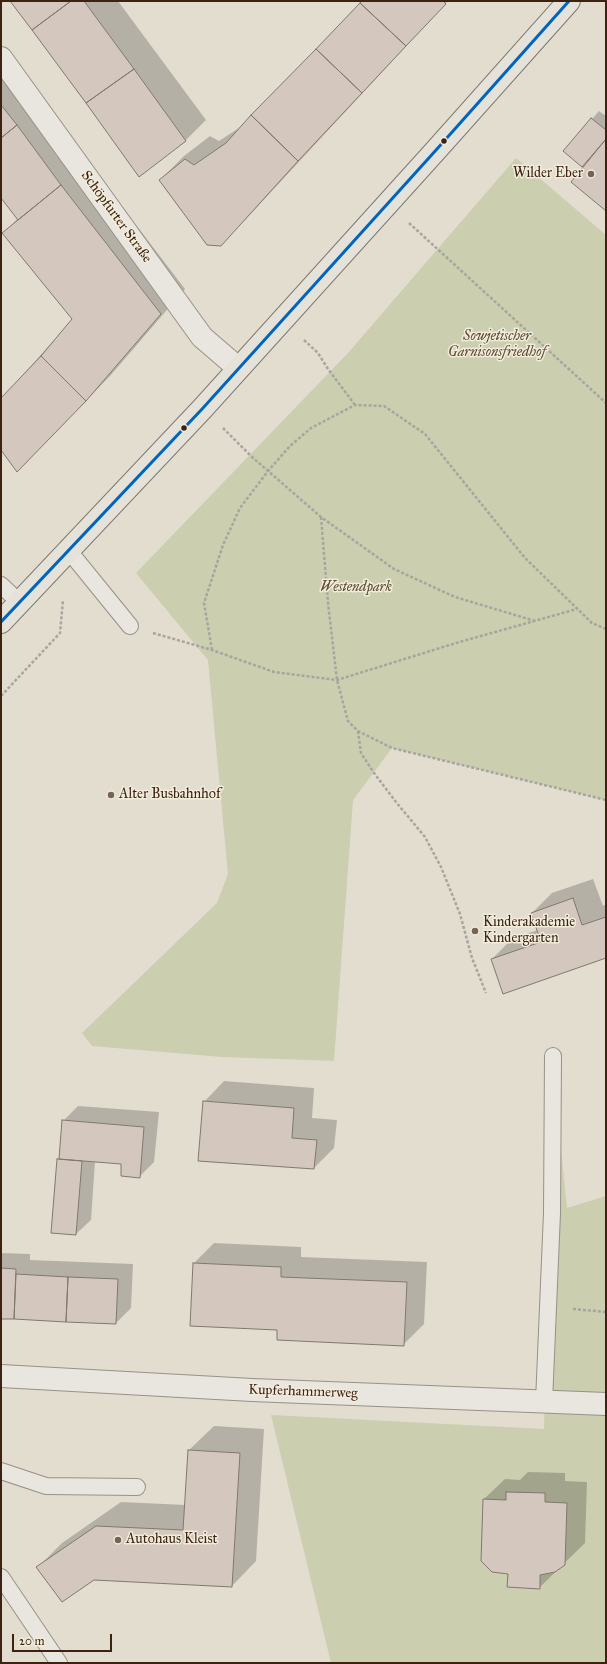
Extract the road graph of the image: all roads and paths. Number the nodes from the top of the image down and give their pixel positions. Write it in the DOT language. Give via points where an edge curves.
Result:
graph roads {
  1 [pos="569,1"];
  2 [pos="1,58"];
  3 [pos="388,203"];
  4 [pos="282,320"];
  5 [pos="238,368"];
  6 [pos="606,403"];
  7 [pos="355,405"];
  8 [pos="203,408"];
  9 [pos="268,471"];
  10 [pos="321,517"];
  11 [pos="68,551"];
  12 [pos="1,585"];
  13 [pos="64,596"];
  14 [pos="20,603"];
  15 [pos="578,609"];
  16 [pos="536,621"];
  17 [pos="1,622"];
  18 [pos="130,626"];
  19 [pos="606,630"];
  20 [pos="212,650"];
  21 [pos="337,680"];
  22 [pos="1,696"];
  23 [pos="358,731"];
  24 [pos="606,800"];
  25 [pos="486,993"];
  26 [pos="553,1056"];
  27 [pos="548,1307"];
  28 [pos="606,1312"];
  29 [pos="1,1376"];
  30 [pos="544,1402"];
  31 [pos="606,1404"];
  32 [pos="1,1471"];
  33 [pos="137,1487"];
  34 [pos="1,1577"];
  35 [pos="59,1663"];
  1 -- 3 [label="main road"];
  2 -- 5 [label="street, Schöpfurter Straße" via="202,337"];
  3 -- 4 [label="main road"];
  3 -- 6 [label="path"];
  4 -- 5 [label="main road"];
  4 -- 7 [label="path" via="318,353"];
  5 -- 8 [label="main road"];
  7 -- 9 [label="path" via="311,428 290,446"];
  7 -- 15 [label="path" via="384,406 425,434 525,558"];
  8 -- 9 [label="path"];
  8 -- 11 [label="main road"];
  9 -- 10 [label="path"];
  9 -- 20 [label="path" via="240,508 226,538 204,604"];
  10 -- 16 [label="path" via="394,569 455,597"];
  10 -- 21 [label="path"];
  11 -- 14 [label="main road"];
  11 -- 18 [label="lane"];
  12 -- 14 [label="lane"];
  13 -- 22 [label="path" via="60,633"];
  14 -- 17 [label="main road"];
  15 -- 16 [label="path"];
  15 -- 19 [label="path" via="592,623"];
  16 -- 21 [label="path" via="407,657"];
  18 -- 20 [label="path"];
  20 -- 21 [label="path" via="274,672"];
  21 -- 23 [label="path" via="348,721"];
  23 -- 24 [label="path" via="392,748"];
  23 -- 25 [label="path" via="361,753 367,763 425,837 441,867 460,914 472,958"];
  26 -- 27 [label="lane" via="552,1213"];
  27 -- 28 [label="path"];
  27 -- 30 [label="lane"];
  29 -- 30 [label="street, Kupferhammerweg"];
  30 -- 31 [label="street, Kupferhammerweg"];
  32 -- 33 [label="lane" via="46,1486"];
  34 -- 35 [label="lane"];
}
